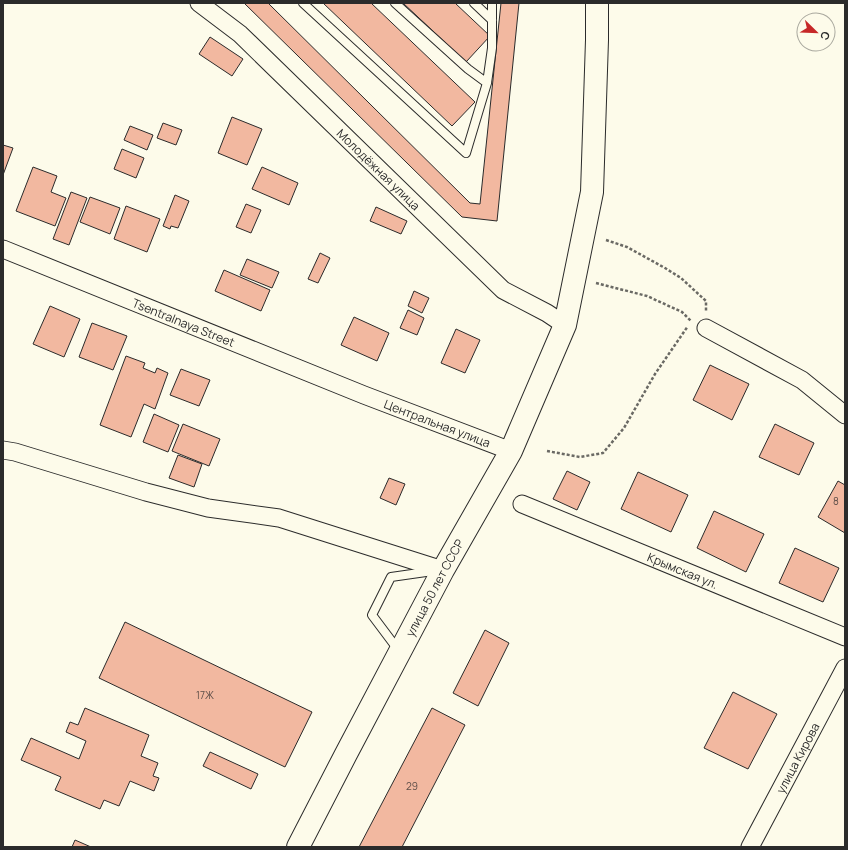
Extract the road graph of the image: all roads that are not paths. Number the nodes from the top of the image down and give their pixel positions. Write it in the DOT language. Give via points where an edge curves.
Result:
graph roads {
  1 [pos="199,3"];
  2 [pos="303,3"];
  3 [pos="395,3"];
  4 [pos="474,3"];
  5 [pos="492,3"];
  6 [pos="597,3"];
  7 [pos="492,20"];
  8 [pos="487,83"];
  9 [pos="3,248"];
  10 [pos="565,325"];
  11 [pos="706,328"];
  12 [pos="845,415"];
  13 [pos="3,450"];
  14 [pos="511,451"];
  15 [pos="522,504"];
  16 [pos="443,570"];
  17 [pos="845,637"];
  18 [pos="400,652"];
  19 [pos="845,668"];
  20 [pos="298,847"];
  21 [pos="750,847"];
  1 -- 10 [label="street, Молодёжная улица" via="240,34 503,290"];
  2 -- 8 [label="lane" via="466,153"];
  3 -- 8 [label="lane"];
  4 -- 7 [label="lane"];
  5 -- 7 [label="lane"];
  6 -- 10 [label="main road, улица 50 лет СССР" via="592,192"];
  7 -- 8 [label="lane" via="492,48"];
  9 -- 14 [label="street, Центральная улица" via="364,395"];
  10 -- 14 [label="main road, улица 50 лет СССР"];
  11 -- 12 [label="street" via="802,380"];
  13 -- 16 [label="street" via="208,508 279,518"];
  14 -- 16 [label="main road, улица 50 лет СССР"];
  15 -- 17 [label="street, Крымская ул."];
  16 -- 18 [label="main road, улица 50 лет СССР"];
  16 -- 18 [label="lane" via="391,577 372,615"];
  18 -- 20 [label="main road, улица 50 лет СССР"];
  19 -- 21 [label="street, улица Кирова"];
}
